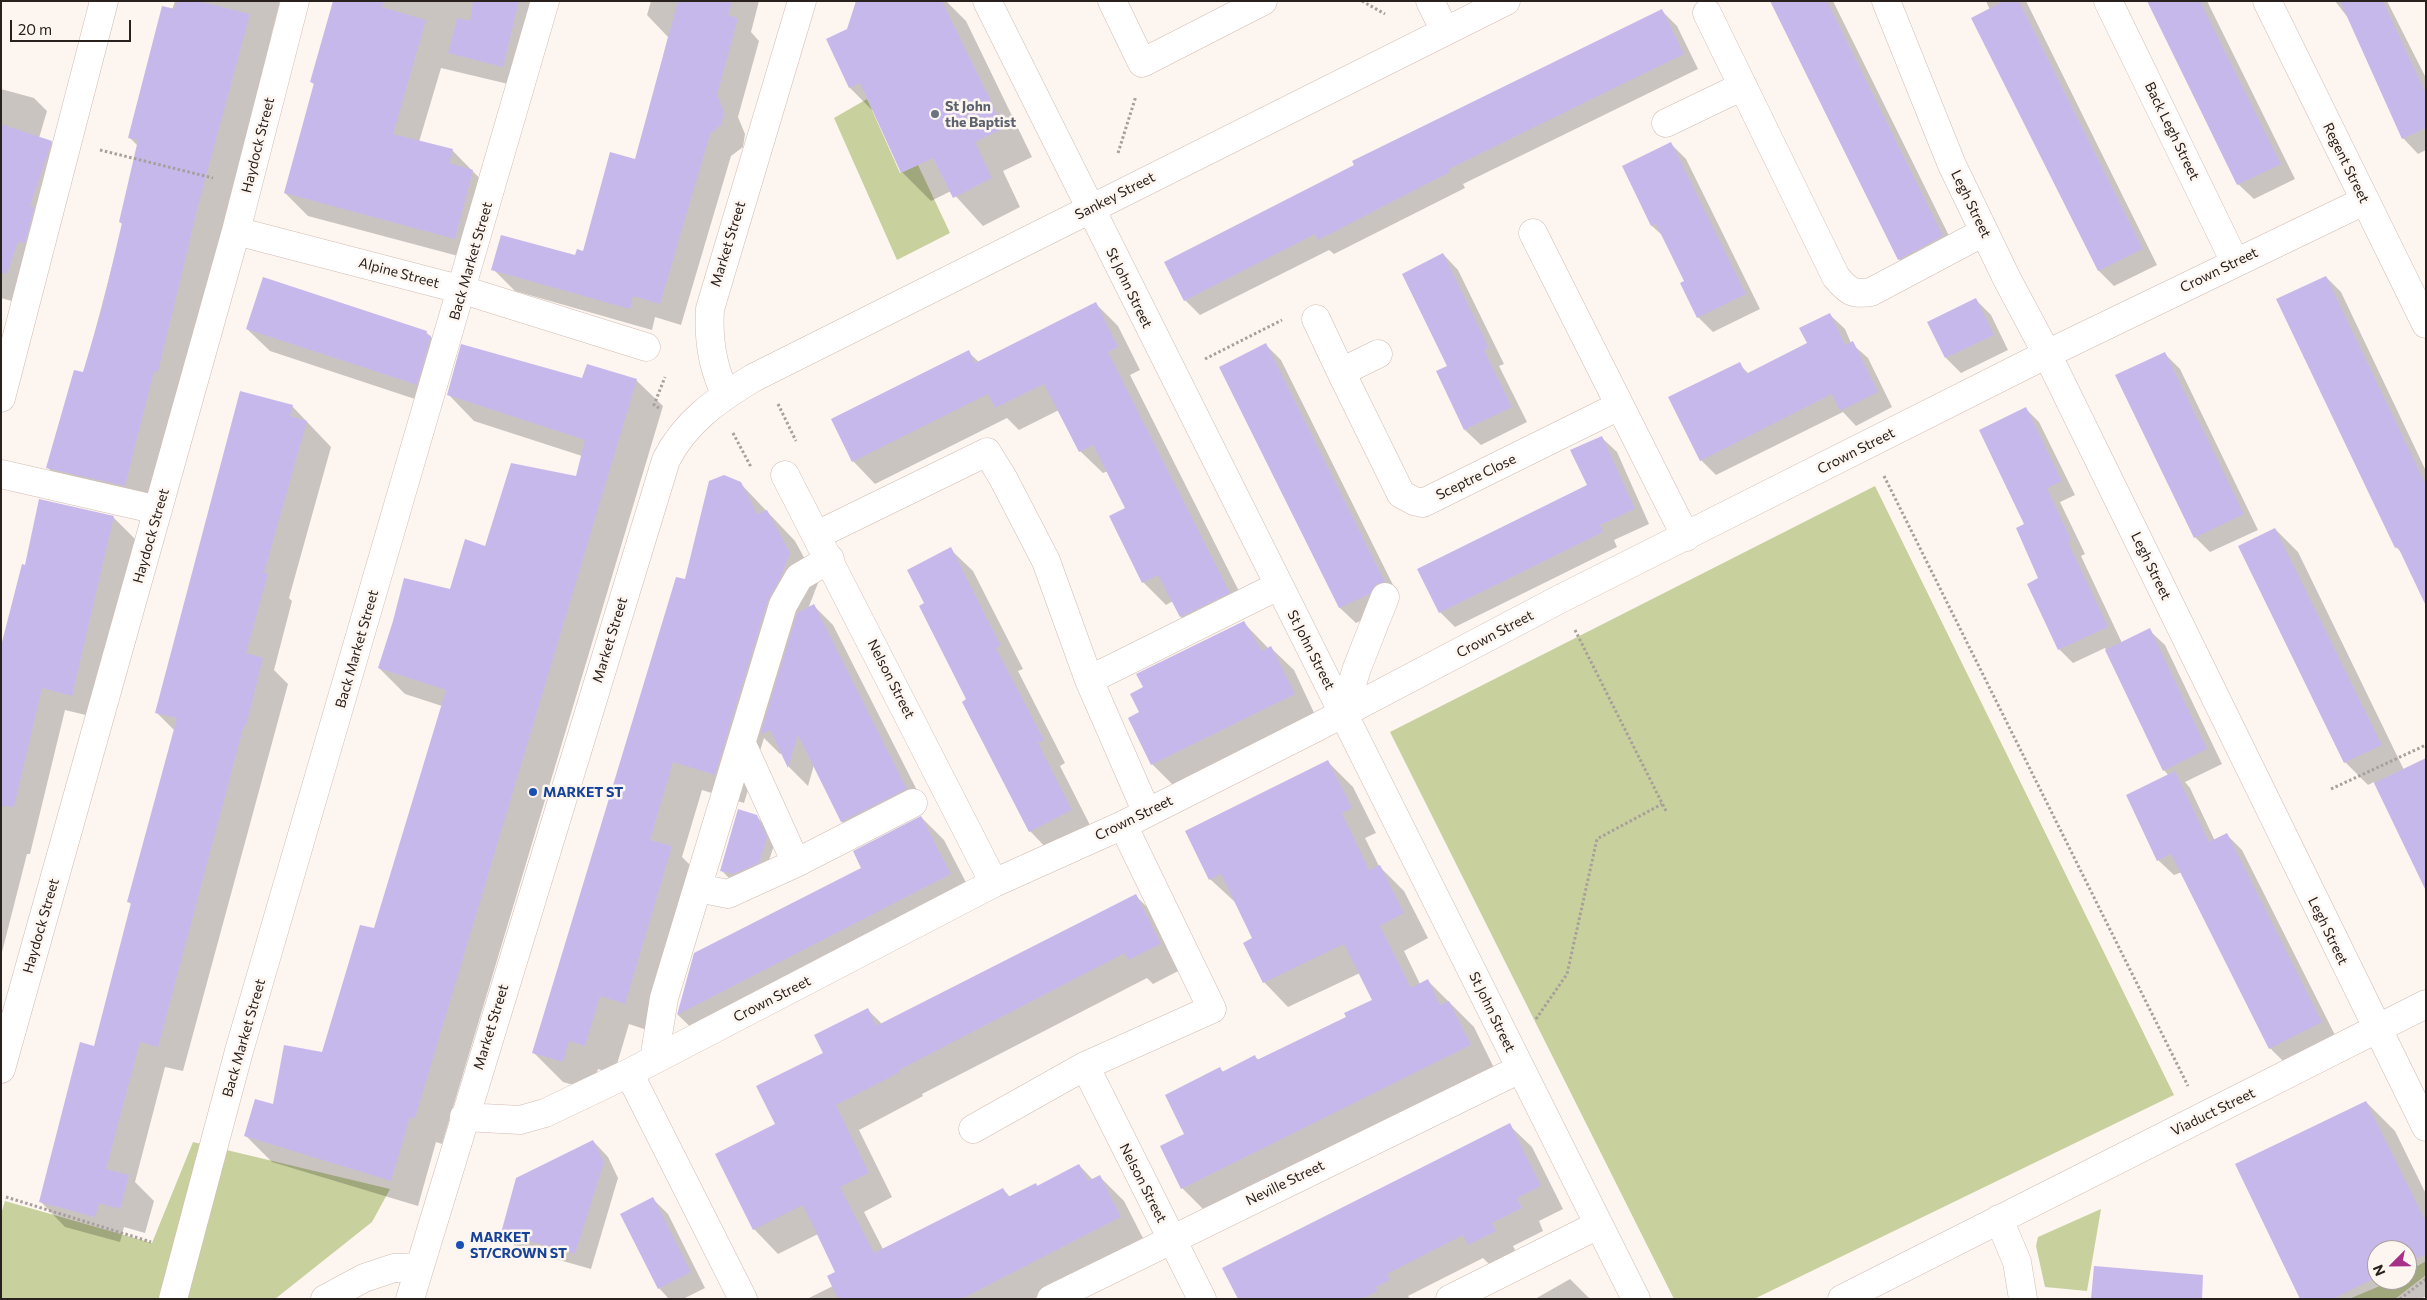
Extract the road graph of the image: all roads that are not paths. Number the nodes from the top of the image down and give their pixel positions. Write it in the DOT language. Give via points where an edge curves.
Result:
graph roads {
  1 [pos="104,1"];
  2 [pos="546,1"];
  3 [pos="802,1"];
  4 [pos="987,1"];
  5 [pos="1112,1"];
  6 [pos="1263,1"];
  7 [pos="1430,1"];
  8 [pos="1506,1"];
  9 [pos="1886,1"];
  10 [pos="2108,1"];
  11 [pos="2267,1"];
  12 [pos="292,2"];
  13 [pos="1707,12"];
  14 [pos="1445,32"];
  15 [pos="1743,86"];
  16 [pos="1666,123"];
  17 [pos="2364,201"];
  18 [pos="1090,210"];
  19 [pos="236,231"];
  20 [pos="1984,232"];
  21 [pos="1533,233"];
  22 [pos="2235,262"];
  23 [pos="463,290"];
  24 [pos="1316,320"];
  25 [pos="2426,324"];
  26 [pos="646,348"];
  27 [pos="1378,354"];
  28 [pos="2047,354"];
  29 [pos="1341,372"];
  30 [pos="726,395"];
  31 [pos="1,398"];
  32 [pos="1619,406"];
  33 [pos="1,474"];
  34 [pos="785,476"];
  35 [pos="158,510"];
  36 [pos="817,535"];
  37 [pos="1686,537"];
  38 [pos="830,559"];
  39 [pos="1278,586"];
  40 [pos="1385,597"];
  41 [pos="1089,680"];
  42 [pos="1343,713"];
  43 [pos="742,744"];
  44 [pos="913,803"];
  45 [pos="1135,819"];
  46 [pos="796,863"];
  47 [pos="994,883"];
  48 [pos="698,888"];
  49 [pos="2426,1004"];
  50 [pos="2376,1030"];
  51 [pos="654,1060"];
  52 [pos="1516,1060"];
  53 [pos="1085,1066"];
  54 [pos="1,1069"];
  55 [pos="629,1073"];
  56 [pos="464,1117"];
  57 [pos="2426,1127"];
  58 [pos="974,1128"];
  59 [pos="1999,1218"];
  60 [pos="1598,1224"];
  61 [pos="1172,1239"];
  62 [pos="419,1267"];
  63 [pos="174,1299"];
  64 [pos="325,1299"];
  65 [pos="410,1299"];
  66 [pos="743,1299"];
  67 [pos="1051,1299"];
  68 [pos="1202,1299"];
  69 [pos="1450,1299"];
  70 [pos="1636,1299"];
  71 [pos="1842,1299"];
  72 [pos="2023,1299"];
  1 -- 31 [label="street"];
  2 -- 23 [label="street, Back Market Street"];
  3 -- 30 [label="street, Market Street" via="710,309 708,327 712,356"];
  4 -- 18 [label="street, St John Street"];
  5 -- 6 [label="street" via="1142,63"];
  7 -- 14 [label="street"];
  8 -- 14 [label="street, Sankey Street"];
  9 -- 20 [label="street, Legh Street" via="1952,165"];
  10 -- 22 [label="street, Back Legh Street"];
  11 -- 17 [label="street, Regent Street"];
  12 -- 19 [label="street, Haydock Street"];
  13 -- 15 [label="street"];
  14 -- 18 [label="street, Sankey Street"];
  15 -- 16 [label="street"];
  15 -- 20 [label="street" via="1836,277 1848,290 1858,294 1871,292"];
  17 -- 22 [label="street, Crown Street"];
  17 -- 25 [label="street, Regent Street"];
  18 -- 30 [label="street, Sankey Street" via="753,378"];
  18 -- 39 [label="street, St John Street"];
  19 -- 23 [label="street, Alpine Street"];
  19 -- 35 [label="street, Haydock Street"];
  20 -- 28 [label="street, Legh Street"];
  21 -- 32 [label="street"];
  22 -- 28 [label="street, Crown Street"];
  23 -- 26 [label="street, Alpine Street"];
  23 -- 63 [label="street, Back Market Street" via="239,1051"];
  24 -- 29 [label="street, Sceptre Close"];
  27 -- 29 [label="street"];
  28 -- 37 [label="street, Crown Street"];
  28 -- 50 [label="street, Legh Street"];
  29 -- 32 [label="street, Sceptre Close" via="1401,494 1423,503"];
  30 -- 56 [label="street, Market Street" via="687,428 666,460"];
  32 -- 37 [label="street"];
  33 -- 35 [label="street"];
  34 -- 36 [label="street, Nelson Street"];
  35 -- 54 [label="street, Haydock Street"];
  36 -- 38 [label="street, Nelson Street"];
  36 -- 41 [label="street" via="987,452 1046,561"];
  37 -- 42 [label="street, Crown Street"];
  38 -- 43 [label="street" via="799,577 783,605"];
  38 -- 47 [label="street, Nelson Street"];
  39 -- 41 [label="street"];
  39 -- 42 [label="street, St John Street"];
  40 -- 42 [label="street"];
  41 -- 45 [label="street"];
  42 -- 45 [label="street, Crown Street"];
  42 -- 52 [label="street, St John Street"];
  43 -- 46 [label="street"];
  43 -- 48 [label="street"];
  44 -- 46 [label="street"];
  45 -- 47 [label="street, Crown Street"];
  45 -- 53 [label="street" via="1212,1009"];
  46 -- 48 [label="street" via="728,894"];
  47 -- 51 [label="street, Crown Street"];
  48 -- 51 [label="street" via="664,998"];
  49 -- 50 [label="street, Viaduct Street"];
  50 -- 57 [label="street, Legh Street"];
  50 -- 59 [label="street, Viaduct Street"];
  51 -- 55 [label="street, Crown Street"];
  52 -- 60 [label="street, St John Street"];
  52 -- 61 [label="street, Neville Street"];
  53 -- 58 [label="street"];
  53 -- 61 [label="street, Nelson Street"];
  55 -- 56 [label="street, Crown Street" via="545,1113 520,1120"];
  55 -- 66 [label="street"];
  56 -- 62 [label="street, Market Street"];
  59 -- 71 [label="street, Viaduct Street"];
  59 -- 72 [label="street" via="2017,1262"];
  60 -- 69 [label="street"];
  60 -- 70 [label="street, St John Street"];
  61 -- 67 [label="street, Neville Street"];
  61 -- 68 [label="street, Nelson Street"];
  62 -- 64 [label="street" via="394,1268 364,1278"];
  62 -- 65 [label="street, Market Street"];
}
